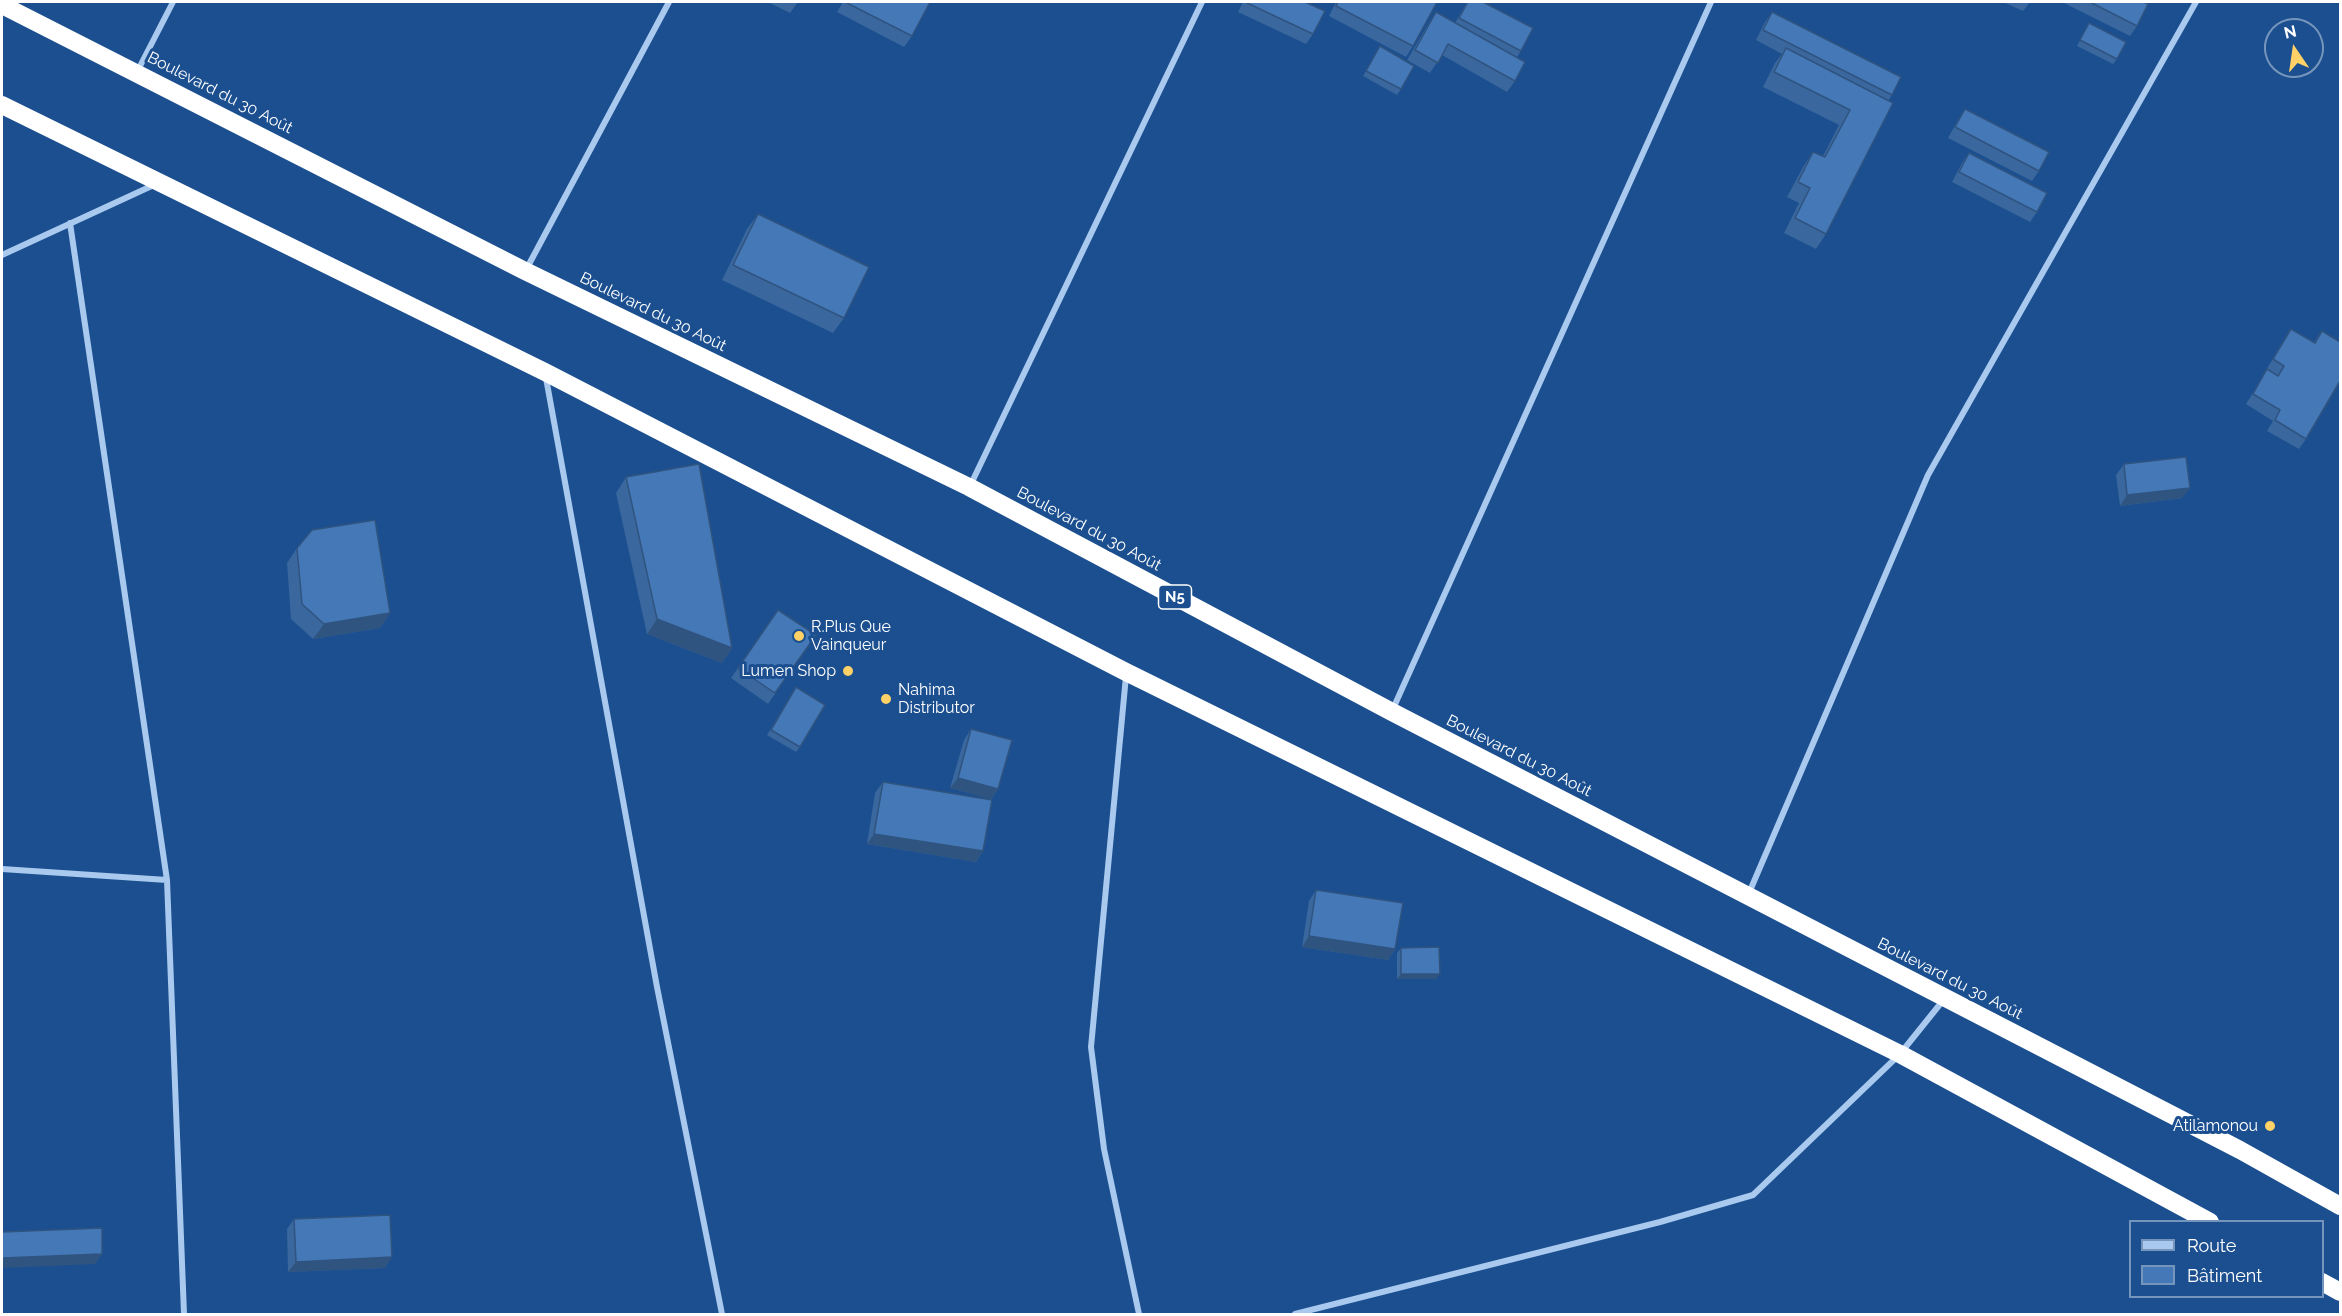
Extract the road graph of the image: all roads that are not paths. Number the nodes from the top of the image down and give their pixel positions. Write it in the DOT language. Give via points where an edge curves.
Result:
graph roads {
  1 [pos="173,2"];
  2 [pos="669,2"];
  3 [pos="1202,2"];
  4 [pos="1711,2"];
  5 [pos="2196,2"];
  6 [pos="2,5"];
  7 [pos="137,72"];
  8 [pos="2,105"];
  9 [pos="156,183"];
  10 [pos="70,223"];
  11 [pos="2,255"];
  12 [pos="525,271"];
  13 [pos="545,372"];
  14 [pos="969,487"];
  15 [pos="1126,672"];
  16 [pos="1392,712"];
  17 [pos="2,869"];
  18 [pos="167,880"];
  19 [pos="1748,897"];
  20 [pos="1945,998"];
  21 [pos="1900,1054"];
  22 [pos="2340,1206"];
  23 [pos="2208,1220"];
  24 [pos="2324,1283"];
  25 [pos="2340,1292"];
  26 [pos="184,1314"];
  27 [pos="722,1314"];
  28 [pos="1139,1314"];
  29 [pos="1295,1314"];
  1 -- 7 [label="street"];
  2 -- 12 [label="street"];
  3 -- 14 [label="street"];
  4 -- 16 [label="street"];
  5 -- 19 [label="street" via="1928,475"];
  6 -- 7 [label="highway, Boulevard du 30 Août / N5"];
  7 -- 12 [label="highway, Boulevard du 30 Août / N5"];
  8 -- 9 [label="highway"];
  9 -- 10 [label="street"];
  9 -- 13 [label="highway"];
  10 -- 11 [label="street"];
  10 -- 18 [label="street"];
  12 -- 14 [label="highway, Boulevard du 30 Août / N5"];
  13 -- 15 [label="highway"];
  13 -- 27 [label="street" via="657,987"];
  14 -- 16 [label="highway, Boulevard du 30 Août / N5"];
  15 -- 21 [label="highway"];
  15 -- 28 [label="street" via="1091,1047 1104,1149"];
  16 -- 19 [label="highway, Boulevard du 30 Août / N5"];
  17 -- 18 [label="street"];
  18 -- 26 [label="street"];
  19 -- 20 [label="highway, Boulevard du 30 Août / N5"];
  20 -- 21 [label="street"];
  20 -- 22 [label="highway, Boulevard du 30 Août / N5"];
  21 -- 23 [label="highway"];
  21 -- 29 [label="street" via="1753,1195"];
  24 -- 25 [label="highway"];
}
